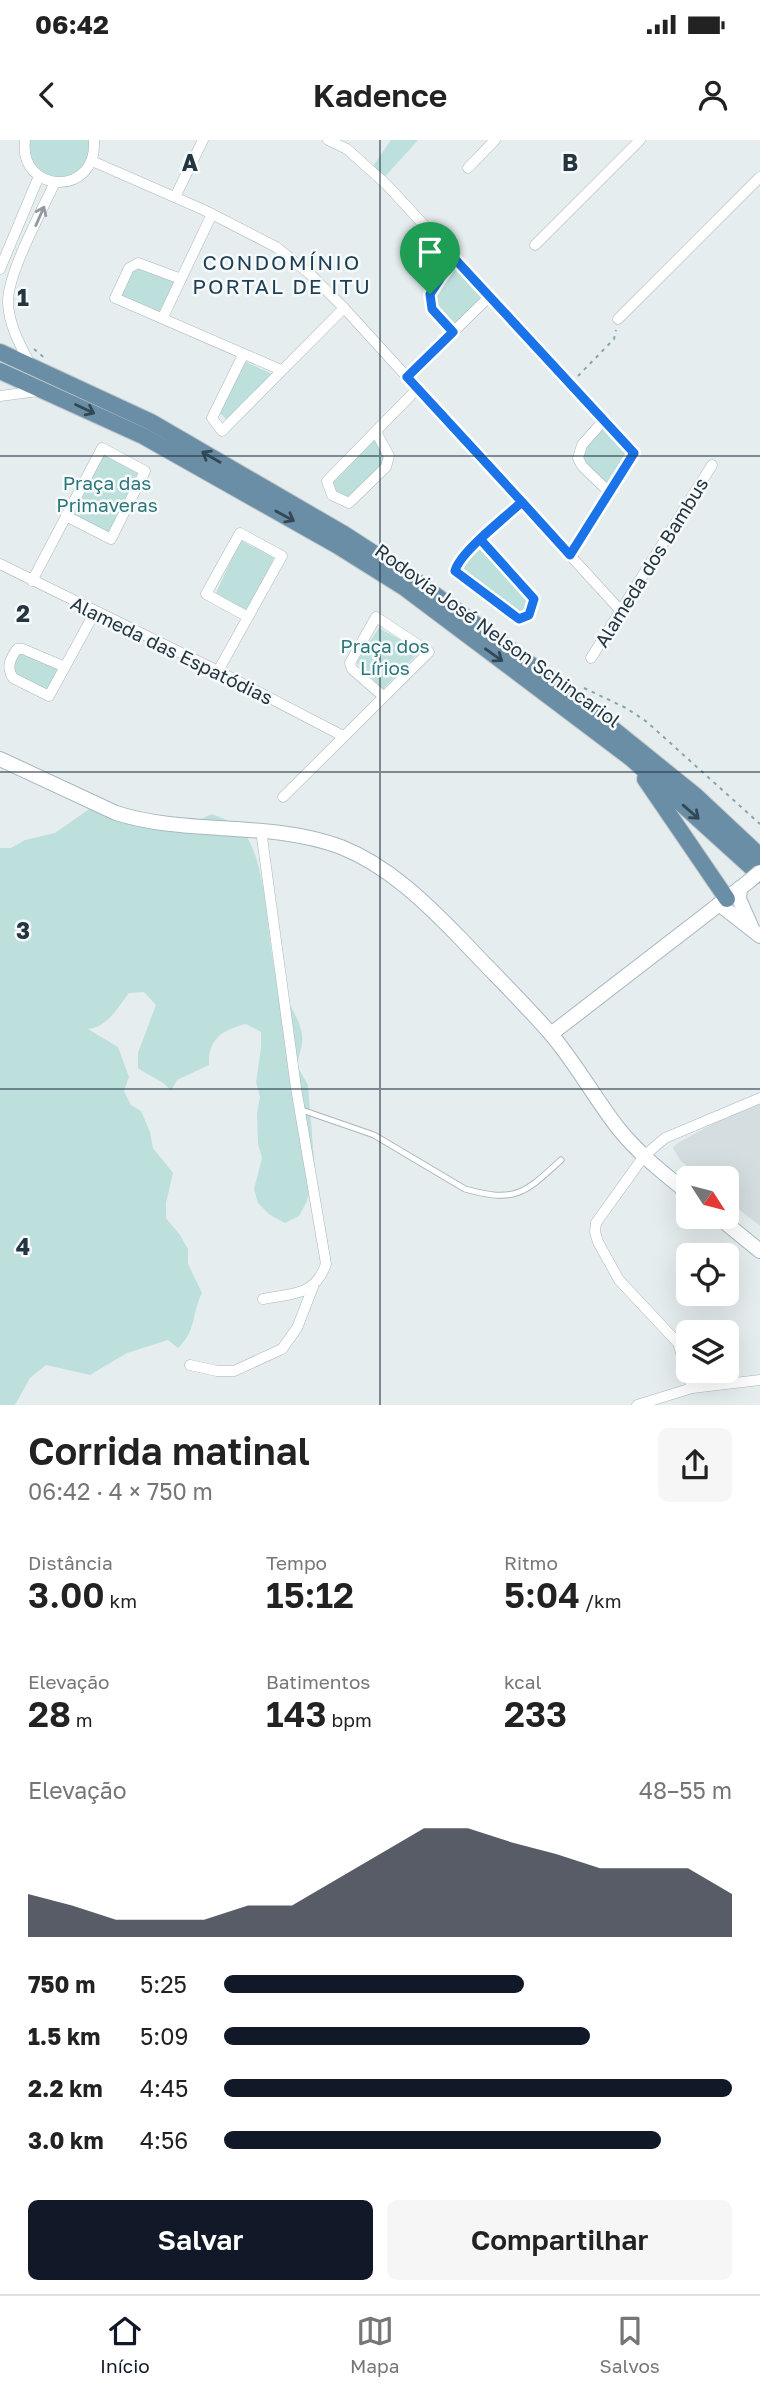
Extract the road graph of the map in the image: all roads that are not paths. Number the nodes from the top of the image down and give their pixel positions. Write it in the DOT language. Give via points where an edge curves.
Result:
graph roads {
  1 [pos="25,140"];
  2 [pos="94,140"];
  3 [pos="203,140"];
  4 [pos="328,140"];
  5 [pos="495,140"];
  6 [pos="640,140"];
  7 [pos="92,161"];
  8 [pos="468,168"];
  9 [pos="39,176"];
  10 [pos="760,177"];
  11 [pos="55,182"];
  12 [pos="175,197"];
  13 [pos="212,214"];
  14 [pos="535,245"];
  15 [pos="454,258"];
  16 [pos="0,269"];
  17 [pos="181,279"];
  18 [pos="489,297"];
  19 [pos="344,308"];
  20 [pos="0,309"];
  21 [pos="10,316"];
  22 [pos="163,317"];
  23 [pos="618,319"];
  24 [pos="453,332"];
  25 [pos="0,352"];
  26 [pos="243,355"];
  27 [pos="30,365"];
  28 [pos="281,370"];
  29 [pos="0,371"];
  30 [pos="407,377"];
  31 [pos="417,390"];
  32 [pos="46,391"];
  33 [pos="0,396"];
  34 [pos="604,420"];
  35 [pos="376,432"];
  36 [pos="712,466"];
  37 [pos="609,492"];
  38 [pos="522,502"];
  39 [pos="66,516"];
  40 [pos="480,539"];
  41 [pos="570,555"];
  42 [pos="0,564"];
  43 [pos="32,581"];
  44 [pos="620,610"];
  45 [pos="95,612"];
  46 [pos="248,617"];
  47 [pos="591,658"];
  48 [pos="65,667"];
  49 [pos="218,671"];
  50 [pos="383,696"];
  51 [pos="343,736"];
  52 [pos="0,759"];
  53 [pos="632,759"];
  54 [pos="283,797"];
  55 [pos="261,830"];
  56 [pos="760,856"];
  57 [pos="752,879"];
  58 [pos="723,901"];
  59 [pos="757,933"];
  60 [pos="551,1034"];
  61 [pos="760,1098"];
  62 [pos="299,1109"];
  63 [pos="644,1156"];
  64 [pos="561,1160"];
  65 [pos="676,1183"];
  66 [pos="733,1229"];
  67 [pos="760,1251"];
  68 [pos="313,1287"];
  69 [pos="263,1299"];
  70 [pos="190,1365"];
  71 [pos="760,1380"];
  72 [pos="692,1388"];
  73 [pos="637,1405"];
  1 -- 9 [label="street" via="27,162"];
  2 -- 7 [label="street"];
  3 -- 12 [label="street"];
  4 -- 15 [label="street" via="346,149 387,186"];
  5 -- 8 [label="street"];
  6 -- 14 [label="street"];
  7 -- 11 [label="street" via="78,177"];
  7 -- 12 [label="street"];
  9 -- 11 [label="street"];
  9 -- 16 [label="street"];
  10 -- 23 [label="street"];
  21 -- 11 [label="street, one-way" via="12,278"];
  12 -- 13 [label="street"];
  13 -- 17 [label="street"];
  13 -- 19 [label="street" via="276,247"];
  15 -- 18 [label="street"];
  15 -- 24 [label="street" via="430,294 432,309"];
  17 -- 22 [label="street"];
  17 -- 22 [label="street" via="138,263 129,268 115,298"];
  18 -- 24 [label="street"];
  18 -- 34 [label="street"];
  19 -- 28 [label="street"];
  19 -- 30 [label="street"];
  20 -- 21 [label="street"];
  21 -- 27 [label="street"];
  22 -- 26 [label="street"];
  24 -- 30 [label="street"];
  25 -- 27 [label="main road, Rodovia José Nelson Schincariol"];
  26 -- 28 [label="street"];
  26 -- 28 [label="street" via="212,418 222,431"];
  56 -- 27 [label="main road, Rodovia José Nelson Schincariol, one-way" via="696,796 556,683 412,578 152,423"];
  29 -- 32 [label="main road, Rodovia José Nelson Schincariol"];
  30 -- 31 [label="street"];
  31 -- 35 [label="street"];
  31 -- 38 [label="street"];
  32 -- 33 [label="street"];
  32 -- 53 [label="main road, Rodovia José Nelson Schincariol, one-way" via="143,436 405,588"];
  34 -- 37 [label="street" via="634,453"];
  34 -- 37 [label="street" via="582,445 578,458"];
  35 -- 35 [label="street" via="327,481 332,495 349,503 386,467 389,456"];
  36 -- 44 [label="street, Alameda dos Bambus"];
  37 -- 41 [label="street"];
  38 -- 40 [label="street"];
  38 -- 41 [label="street"];
  39 -- 39 [label="street" via="102,448 145,471 111,538"];
  39 -- 43 [label="street"];
  40 -- 40 [label="street" via="455,571 519,619 529,615 534,599"];
  41 -- 44 [label="street"];
  42 -- 43 [label="street, Alameda das Espatódias"];
  43 -- 45 [label="street, Alameda das Espatódias"];
  44 -- 47 [label="street, Alameda dos Bambus"];
  45 -- 48 [label="street"];
  45 -- 49 [label="street, Alameda das Espatódias"];
  46 -- 46 [label="street" via="282,556 240,533 206,594"];
  46 -- 49 [label="street"];
  48 -- 48 [label="street" via="49,696 13,678 8,667 18,649"];
  49 -- 51 [label="street, Alameda das Espatódias"];
  50 -- 50 [label="street" via="429,652 376,617 350,663"];
  50 -- 51 [label="street"];
  51 -- 54 [label="street"];
  52 -- 55 [label="main road" via="116,813 171,823"];
  53 -- 57 [label="main road, Rodovia José Nelson Schincariol, one-way"];
  53 -- 58 [label="main road"];
  55 -- 60 [label="main road" via="340,847 384,871 431,908"];
  55 -- 62 [label="street"];
  57 -- 58 [label="main road"];
  57 -- 59 [label="main road" via="739,899"];
  58 -- 59 [label="main road"];
  58 -- 60 [label="main road"];
  60 -- 63 [label="main road" via="618,1129"];
  61 -- 63 [label="street" via="665,1138"];
  62 -- 64 [label="lane" via="374,1135 465,1189 480,1193 506,1195 529,1189"];
  62 -- 68 [label="street" via="326,1254 321,1277"];
  63 -- 65 [label="main road"];
  63 -- 72 [label="street" via="603,1210 595,1232 618,1280 678,1343"];
  66 -- 67 [label="main road"];
  68 -- 69 [label="street"];
  68 -- 70 [label="street" via="298,1328 282,1349 234,1371"];
  71 -- 72 [label="street"];
  72 -- 73 [label="street"];
}
